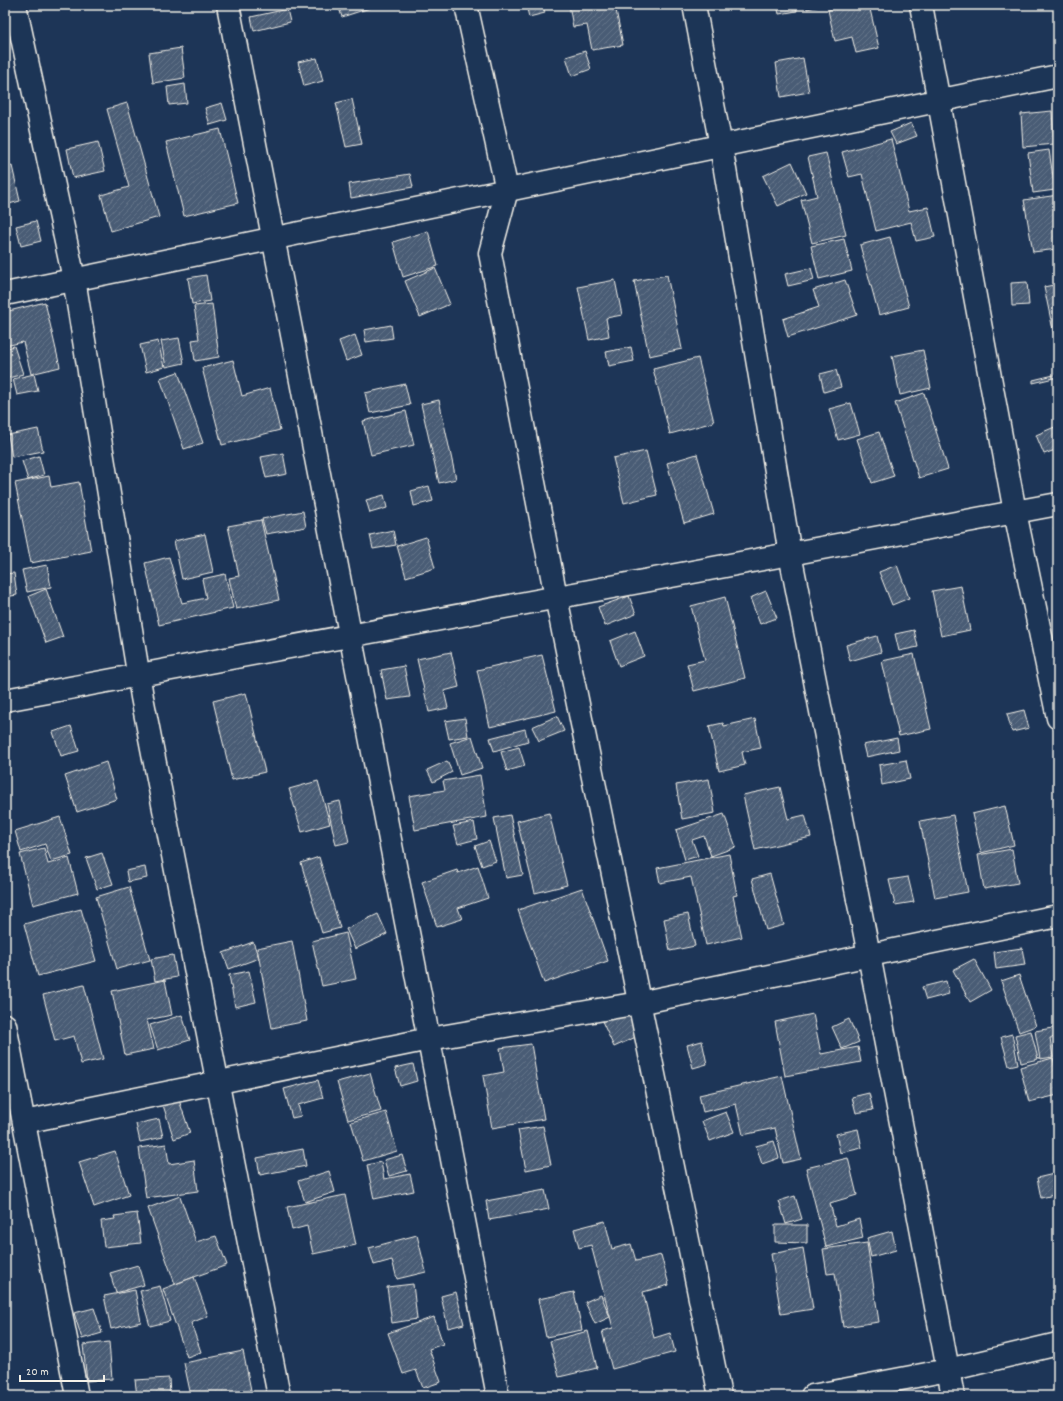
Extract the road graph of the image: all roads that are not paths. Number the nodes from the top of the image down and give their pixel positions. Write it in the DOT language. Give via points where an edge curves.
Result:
graph roads {
  1 [pos="15,5"];
  2 [pos="228,5"];
  3 [pos="466,5"];
  4 [pos="694,5"];
  5 [pos="921,5"];
  6 [pos="1058,76"];
  7 [pos="939,101"];
  8 [pos="721,146"];
  9 [pos="507,190"];
  10 [pos="273,238"];
  11 [pos="74,279"];
  12 [pos="5,294"];
  13 [pos="1058,504"];
  14 [pos="1015,512"];
  15 [pos="790,554"];
  16 [pos="556,597"];
  17 [pos="350,635"];
  18 [pos="139,675"];
  19 [pos="5,700"];
  20 [pos="1058,718"];
  21 [pos="1058,916"];
  22 [pos="870,955"];
  23 [pos="640,1003"];
  24 [pos="5,1025"];
  25 [pos="429,1039"];
  26 [pos="218,1083"];
  27 [pos="24,1122"];
  28 [pos="1058,1344"];
  29 [pos="948,1370"];
  30 [pos="77,1396"];
  31 [pos="279,1396"];
  32 [pos="498,1396"];
  33 [pos="720,1396"];
  34 [pos="812,1396"];
  35 [pos="953,1396"];
  1 -- 11 [label="street"];
  2 -- 10 [label="street"];
  3 -- 9 [label="street"];
  4 -- 8 [label="street"];
  5 -- 7 [label="street"];
  6 -- 7 [label="street"];
  7 -- 8 [label="street"];
  7 -- 14 [label="street"];
  8 -- 9 [label="street"];
  8 -- 15 [label="street"];
  9 -- 10 [label="street"];
  9 -- 16 [label="street" via="490,252"];
  10 -- 11 [label="street"];
  10 -- 17 [label="street"];
  11 -- 12 [label="street"];
  11 -- 18 [label="street"];
  13 -- 14 [label="street"];
  14 -- 15 [label="street"];
  14 -- 20 [label="street"];
  15 -- 16 [label="street"];
  15 -- 22 [label="street"];
  16 -- 17 [label="street"];
  16 -- 23 [label="street"];
  17 -- 18 [label="street"];
  17 -- 25 [label="street"];
  18 -- 19 [label="street"];
  18 -- 26 [label="street"];
  21 -- 22 [label="street"];
  22 -- 23 [label="street"];
  22 -- 29 [label="street"];
  23 -- 25 [label="street"];
  23 -- 33 [label="street"];
  24 -- 27 [label="street"];
  25 -- 26 [label="street"];
  25 -- 32 [label="street"];
  26 -- 27 [label="street"];
  26 -- 31 [label="street"];
  27 -- 30 [label="street"];
  28 -- 29 [label="street"];
  29 -- 34 [label="street"];
  29 -- 35 [label="street"];
}
